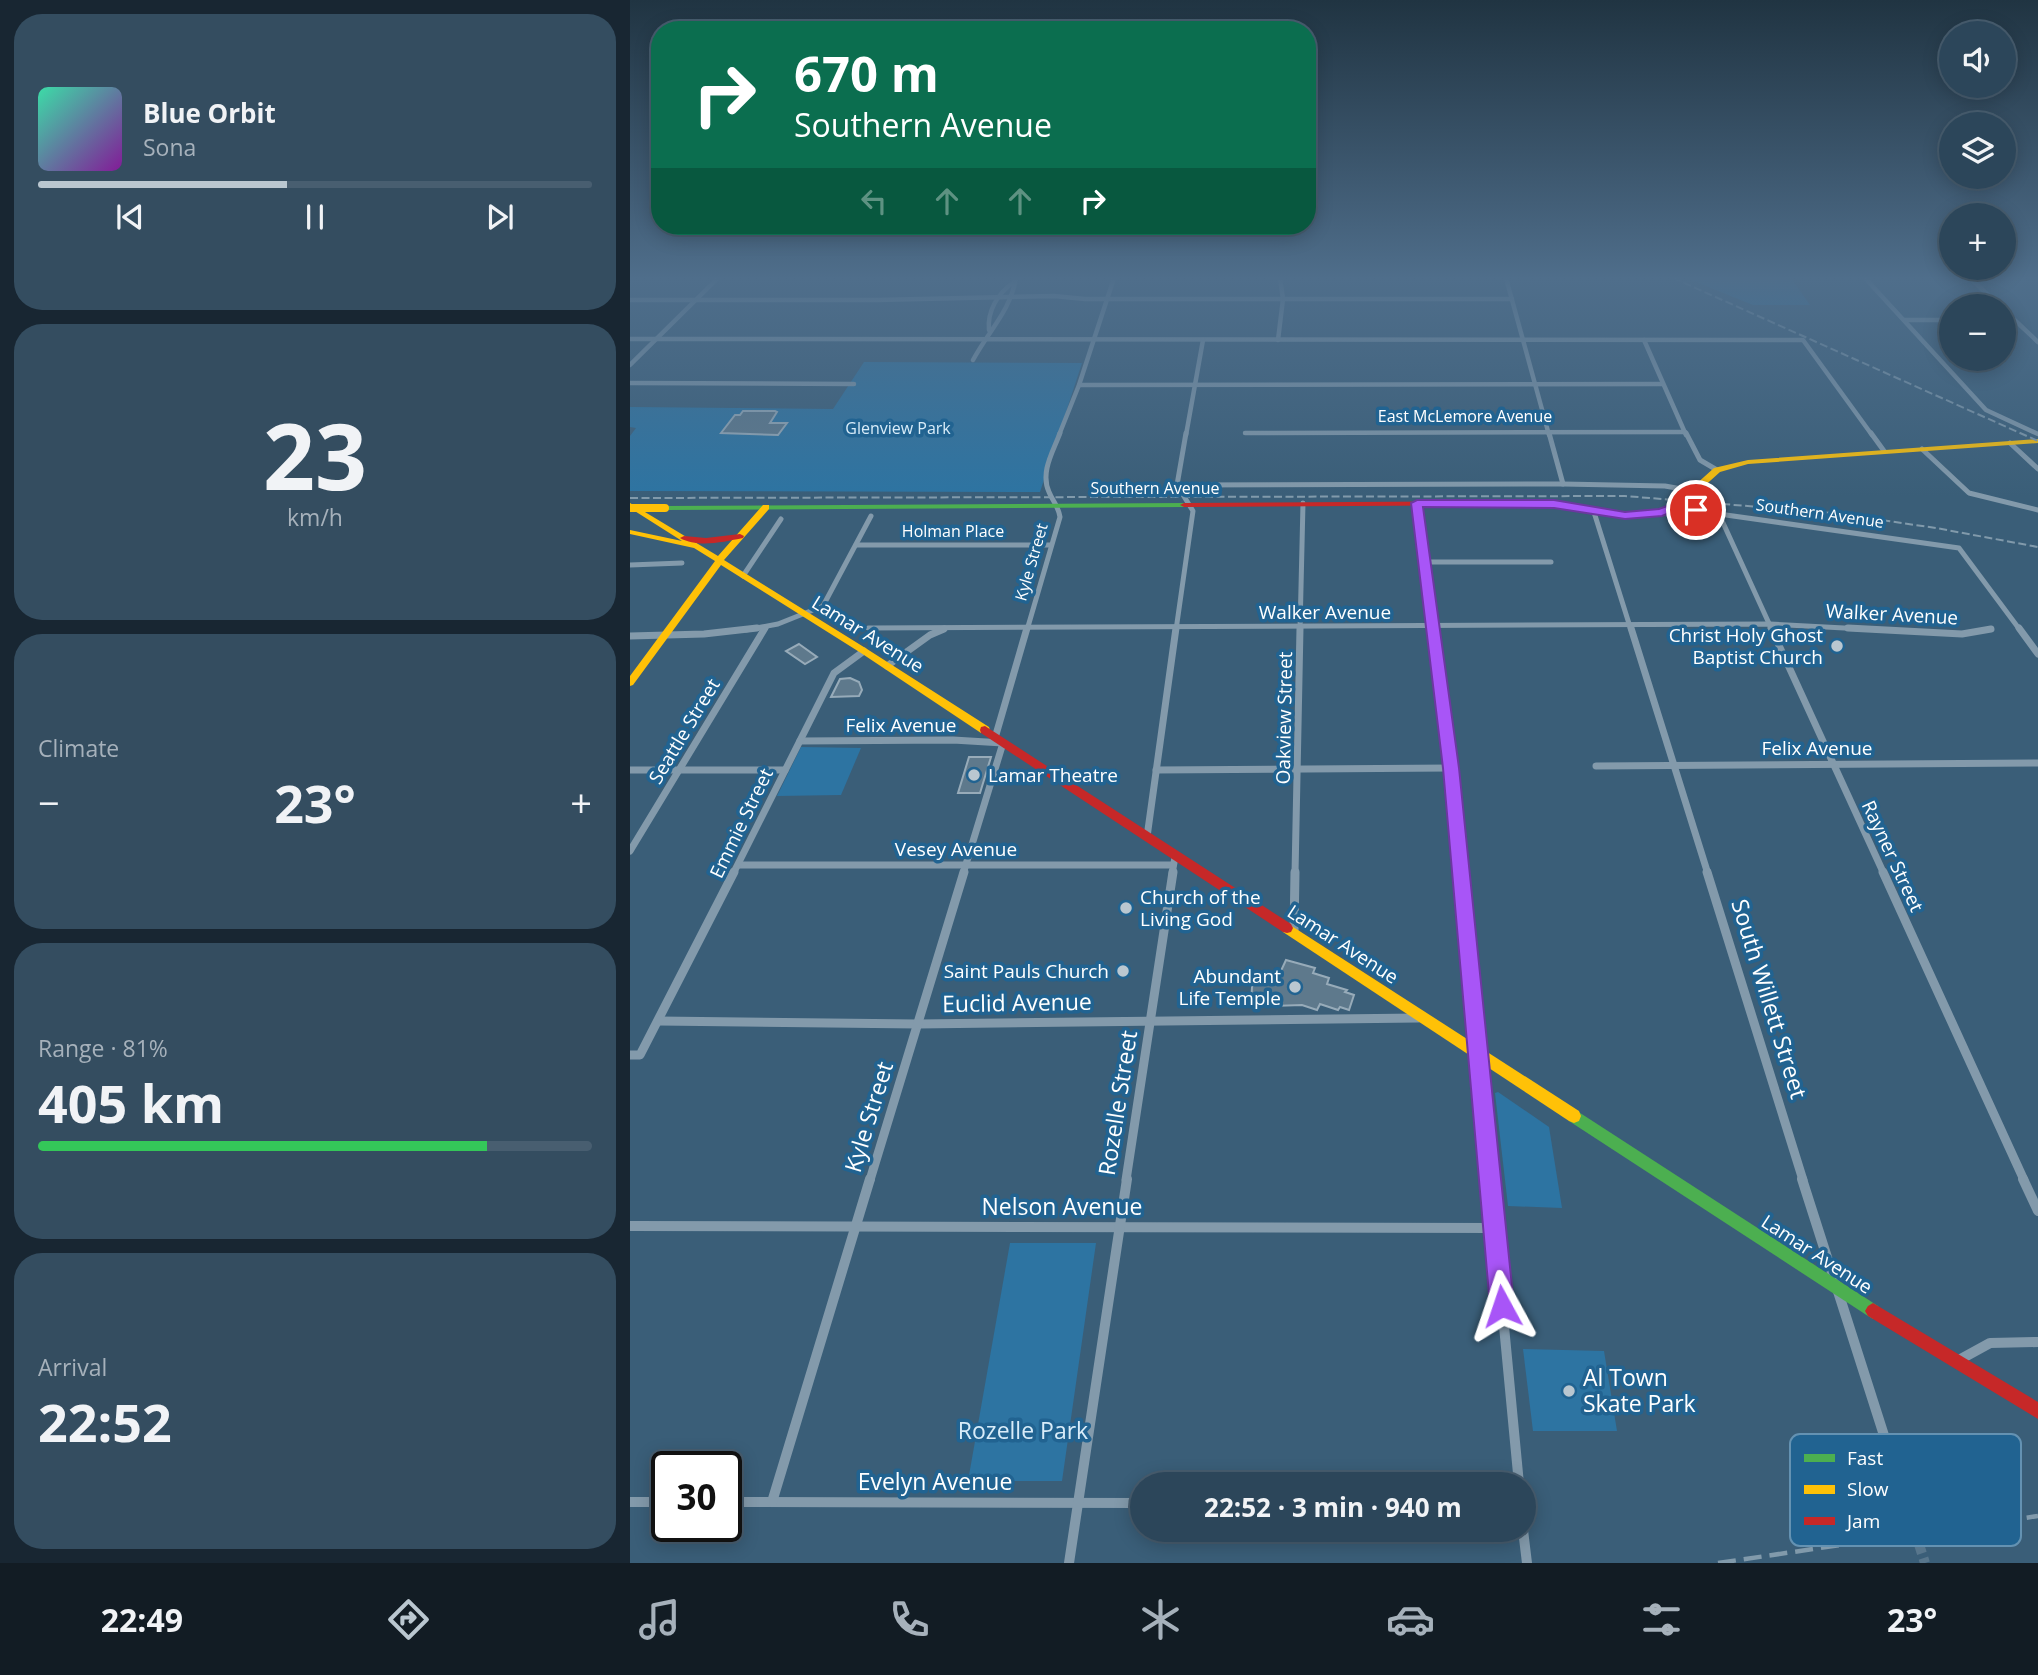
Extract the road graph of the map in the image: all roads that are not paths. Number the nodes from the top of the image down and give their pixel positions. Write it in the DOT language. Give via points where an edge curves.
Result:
graph roads {
  1 [pos="644,351"];
  2 [pos="978,351"];
  3 [pos="1090,351"];
  4 [pos="1201,351"];
  5 [pos="1525,351"];
  6 [pos="1648,351"];
  7 [pos="1811,351"];
  8 [pos="1932,351"];
  9 [pos="973,360"];
  10 [pos="630,365"];
  11 [pos="630,383"];
  12 [pos="854,384"];
  13 [pos="1195,384"];
  14 [pos="1535,384"];
  15 [pos="1662,384"];
  16 [pos="1079,385"];
  17 [pos="1548,432"];
  18 [pos="1685,432"];
  19 [pos="1245,433"];
  20 [pos="2038,434"];
  21 [pos="2038,441"];
  22 [pos="2010,443"];
  23 [pos="1922,449"];
  24 [pos="1884,451"];
  25 [pos="2038,469"];
  26 [pos="1717,470"];
  27 [pos="1563,484"];
  28 [pos="1177,485"];
  29 [pos="1693,491"];
  30 [pos="1303,503"];
  31 [pos="1417,503"];
  32 [pos="1058,504"];
  33 [pos="1189,504"];
  34 [pos="1678,505"];
  35 [pos="630,507"];
  36 [pos="729,507"];
  37 [pos="766,507"];
  38 [pos="1593,509"];
  39 [pos="2038,510"];
  40 [pos="1719,514"];
  41 [pos="871,516"];
  42 [pos="781,519"];
  43 [pos="749,527"];
  44 [pos="630,533"];
  45 [pos="740,536"];
  46 [pos="680,537"];
  47 [pos="856,545"];
  48 [pos="1051,545"];
  49 [pos="693,546"];
  50 [pos="720,560"];
  51 [pos="1424,562"];
  52 [pos="1551,562"];
  53 [pos="682,563"];
  54 [pos="630,565"];
  55 [pos="743,576"];
  56 [pos="804,615"];
  57 [pos="1770,624"];
  58 [pos="1631,626"];
  59 [pos="1302,627"];
  60 [pos="765,628"];
  61 [pos="867,628"];
  62 [pos="948,628"];
  63 [pos="1030,628"];
  64 [pos="1177,628"];
  65 [pos="1434,628"];
  66 [pos="1991,629"];
  67 [pos="630,636"];
  68 [pos="665,636"];
  69 [pos="864,651"];
  70 [pos="2038,654"];
  71 [pos="887,666"];
  72 [pos="630,683"];
  73 [pos="999,740"];
  74 [pos="800,741"];
  75 [pos="2038,763"];
  76 [pos="1833,764"];
  77 [pos="1675,765"];
  78 [pos="1596,766"];
  79 [pos="1451,768"];
  80 [pos="1299,769"];
  81 [pos="785,770"];
  82 [pos="1156,770"];
  83 [pos="630,771"];
  84 [pos="678,771"];
  85 [pos="1146,838"];
  86 [pos="630,851"];
  87 [pos="1174,861"];
  88 [pos="966,864"];
  89 [pos="738,865"];
  90 [pos="1294,933"];
  91 [pos="1425,1018"];
  92 [pos="659,1021"];
  93 [pos="1150,1021"];
  94 [pos="918,1024"];
  95 [pos="630,1055"];
  96 [pos="1480,1056"];
  97 [pos="2038,1211"];
  98 [pos="856,1225"];
  99 [pos="630,1226"];
  100 [pos="1119,1227"];
  101 [pos="1494,1228"];
  102 [pos="1835,1287"];
  103 [pos="2038,1342"];
  104 [pos="1956,1362"];
  105 [pos="2038,1410"];
  106 [pos="1883,1434"];
  107 [pos="1518,1472"];
  108 [pos="630,1502"];
  109 [pos="651,1502"];
  110 [pos="742,1502"];
  111 [pos="772,1502"];
  112 [pos="1078,1503"];
  113 [pos="1130,1503"];
  114 [pos="1525,1542"];
  115 [pos="1069,1563"];
  116 [pos="1527,1563"];
  1 -- 10 [label="street"];
  2 -- 9 [label="street"];
  3 -- 16 [label="street, Kyle Street"];
  4 -- 13 [label="street"];
  5 -- 14 [label="street"];
  6 -- 15 [label="street"];
  7 -- 24 [label="street"];
  8 -- 20 [label="street" via="1986,411"];
  11 -- 12 [label="street"];
  13 -- 14 [label="street"];
  13 -- 16 [label="street"];
  13 -- 28 [label="street"];
  14 -- 15 [label="street"];
  14 -- 17 [label="street"];
  15 -- 18 [label="street"];
  16 -- 32 [label="street, Kyle Street" via="1044,474 1049,494"];
  17 -- 18 [label="street, East McLemore Avenue"];
  17 -- 19 [label="street, East McLemore Avenue"];
  17 -- 27 [label="street"];
  18 -- 26 [label="street" via="1700,460"];
  21 -- 22 [label="main road"];
  22 -- 23 [label="main road"];
  22 -- 25 [label="street"];
  23 -- 24 [label="main road"];
  23 -- 39 [label="street" via="1969,493"];
  24 -- 26 [label="main road" via="1748,461"];
  26 -- 29 [label="main road"];
  27 -- 28 [label="street, Southern Avenue"];
  27 -- 29 [label="street, Southern Avenue"];
  28 -- 33 [label="street"];
  29 -- 34 [label="main road, Southern Avenue"];
  30 -- 31 [label="main road, Southern Avenue"];
  30 -- 33 [label="main road, Southern Avenue"];
  30 -- 59 [label="street, Oakview Street"];
  31 -- 38 [label="main road, Southern Avenue" via="1554,504"];
  31 -- 51 [label="street"];
  32 -- 33 [label="main road, Southern Avenue"];
  32 -- 37 [label="main road, Southern Avenue"];
  32 -- 48 [label="street, Kyle Street" via="1060,517"];
  33 -- 64 [label="street" via="1193,511"];
  34 -- 38 [label="main road, Southern Avenue" via="1643,515"];
  34 -- 40 [label="street, Southern Avenue"];
  35 -- 36 [label="main road, Southern Avenue, bridge"];
  35 -- 46 [label="main road, Lamar Avenue"];
  36 -- 37 [label="main road, Southern Avenue"];
  36 -- 43 [label="main road" via="744,512"];
  37 -- 43 [label="main road"];
  38 -- 58 [label="street, South Willett Street"];
  40 -- 57 [label="street, Rayner Street"];
  40 -- 70 [label="street, Southern Avenue" via="1959,548"];
  41 -- 47 [label="street"];
  42 -- 55 [label="street"];
  43 -- 45 [label="main road"];
  44 -- 49 [label="main road"];
  45 -- 46 [label="main road" via="706,541"];
  45 -- 50 [label="main road"];
  46 -- 49 [label="main road, Lamar Avenue"];
  47 -- 48 [label="street, Holman Place"];
  47 -- 56 [label="street" via="823,606"];
  48 -- 63 [label="street, Kyle Street"];
  49 -- 50 [label="main road, Lamar Avenue"];
  50 -- 55 [label="main road, Lamar Avenue"];
  50 -- 68 [label="main road"];
  51 -- 52 [label="street"];
  51 -- 65 [label="street"];
  53 -- 54 [label="street"];
  55 -- 56 [label="main road, Lamar Avenue"];
  56 -- 60 [label="street"];
  56 -- 69 [label="main road, Lamar Avenue"];
  57 -- 58 [label="street, Walker Avenue"];
  57 -- 66 [label="street, Walker Avenue" via="1962,634"];
  57 -- 76 [label="street, Rayner Street"];
  58 -- 65 [label="street, Walker Avenue"];
  58 -- 77 [label="street, South Willett Street"];
  59 -- 64 [label="street, Walker Avenue"];
  59 -- 65 [label="street, Walker Avenue"];
  59 -- 80 [label="street, Oakview Street"];
  60 -- 68 [label="street"];
  60 -- 84 [label="street, Seattle Street"];
  61 -- 62 [label="street, Walker Avenue"];
  62 -- 63 [label="street, Walker Avenue"];
  62 -- 71 [label="street" via="930,635"];
  63 -- 64 [label="street, Walker Avenue"];
  63 -- 73 [label="street, Kyle Street"];
  64 -- 82 [label="street"];
  65 -- 79 [label="street"];
  67 -- 68 [label="street"];
  68 -- 72 [label="main road"];
  69 -- 71 [label="main road, Lamar Avenue"];
  69 -- 74 [label="street, Emmie Street" via="834,673"];
  71 -- 73 [label="main road, Lamar Avenue"];
  73 -- 74 [label="street, Felix Avenue"];
  73 -- 85 [label="main road, Lamar Avenue"];
  73 -- 88 [label="street, Kyle Street"];
  74 -- 81 [label="street, Emmie Street"];
  75 -- 76 [label="street, Felix Avenue"];
  76 -- 77 [label="street, Felix Avenue"];
  76 -- 97 [label="street, Rayner Street"];
  77 -- 78 [label="street, Felix Avenue"];
  77 -- 102 [label="street, South Willett Street"];
  79 -- 80 [label="street"];
  79 -- 96 [label="street"];
  80 -- 82 [label="street"];
  80 -- 90 [label="street, Oakview Street"];
  81 -- 84 [label="street"];
  81 -- 89 [label="street, Emmie Street"];
  82 -- 85 [label="street"];
  83 -- 84 [label="street"];
  84 -- 86 [label="street, Seattle Street"];
  85 -- 87 [label="main road, Lamar Avenue"];
  87 -- 88 [label="street, Vesey Avenue"];
  87 -- 90 [label="main road, Lamar Avenue"];
  87 -- 93 [label="street, Rozelle Street"];
  88 -- 89 [label="street, Vesey Avenue"];
  88 -- 94 [label="street, Kyle Street"];
  89 -- 92 [label="street, Emmie Street"];
  90 -- 91 [label="main road, Lamar Avenue"];
  91 -- 93 [label="street, Euclid Avenue"];
  91 -- 96 [label="main road, Lamar Avenue"];
  92 -- 94 [label="street, Euclid Avenue"];
  92 -- 95 [label="street" via="640,1055"];
  93 -- 94 [label="street, Euclid Avenue"];
  93 -- 100 [label="street, Rozelle Street"];
  94 -- 98 [label="street, Kyle Street"];
  96 -- 101 [label="street"];
  96 -- 102 [label="main road, Lamar Avenue"];
  98 -- 99 [label="street, Nelson Avenue"];
  98 -- 100 [label="street, Nelson Avenue"];
  98 -- 111 [label="street, Kyle Street"];
  100 -- 101 [label="street, Nelson Avenue"];
  100 -- 112 [label="street, Rozelle Street"];
  101 -- 107 [label="street"];
  102 -- 104 [label="main road, Lamar Avenue"];
  102 -- 106 [label="street, South Willett Street"];
  103 -- 104 [label="street" via="1990,1343"];
  104 -- 105 [label="main road, Lamar Avenue"];
  108 -- 109 [label="street"];
  110 -- 111 [label="street, Evelyn Avenue"];
  111 -- 112 [label="street, Evelyn Avenue"];
  112 -- 113 [label="street, Evelyn Avenue"];
  112 -- 115 [label="street, Rozelle Street"];
  114 -- 116 [label="street"];
}
